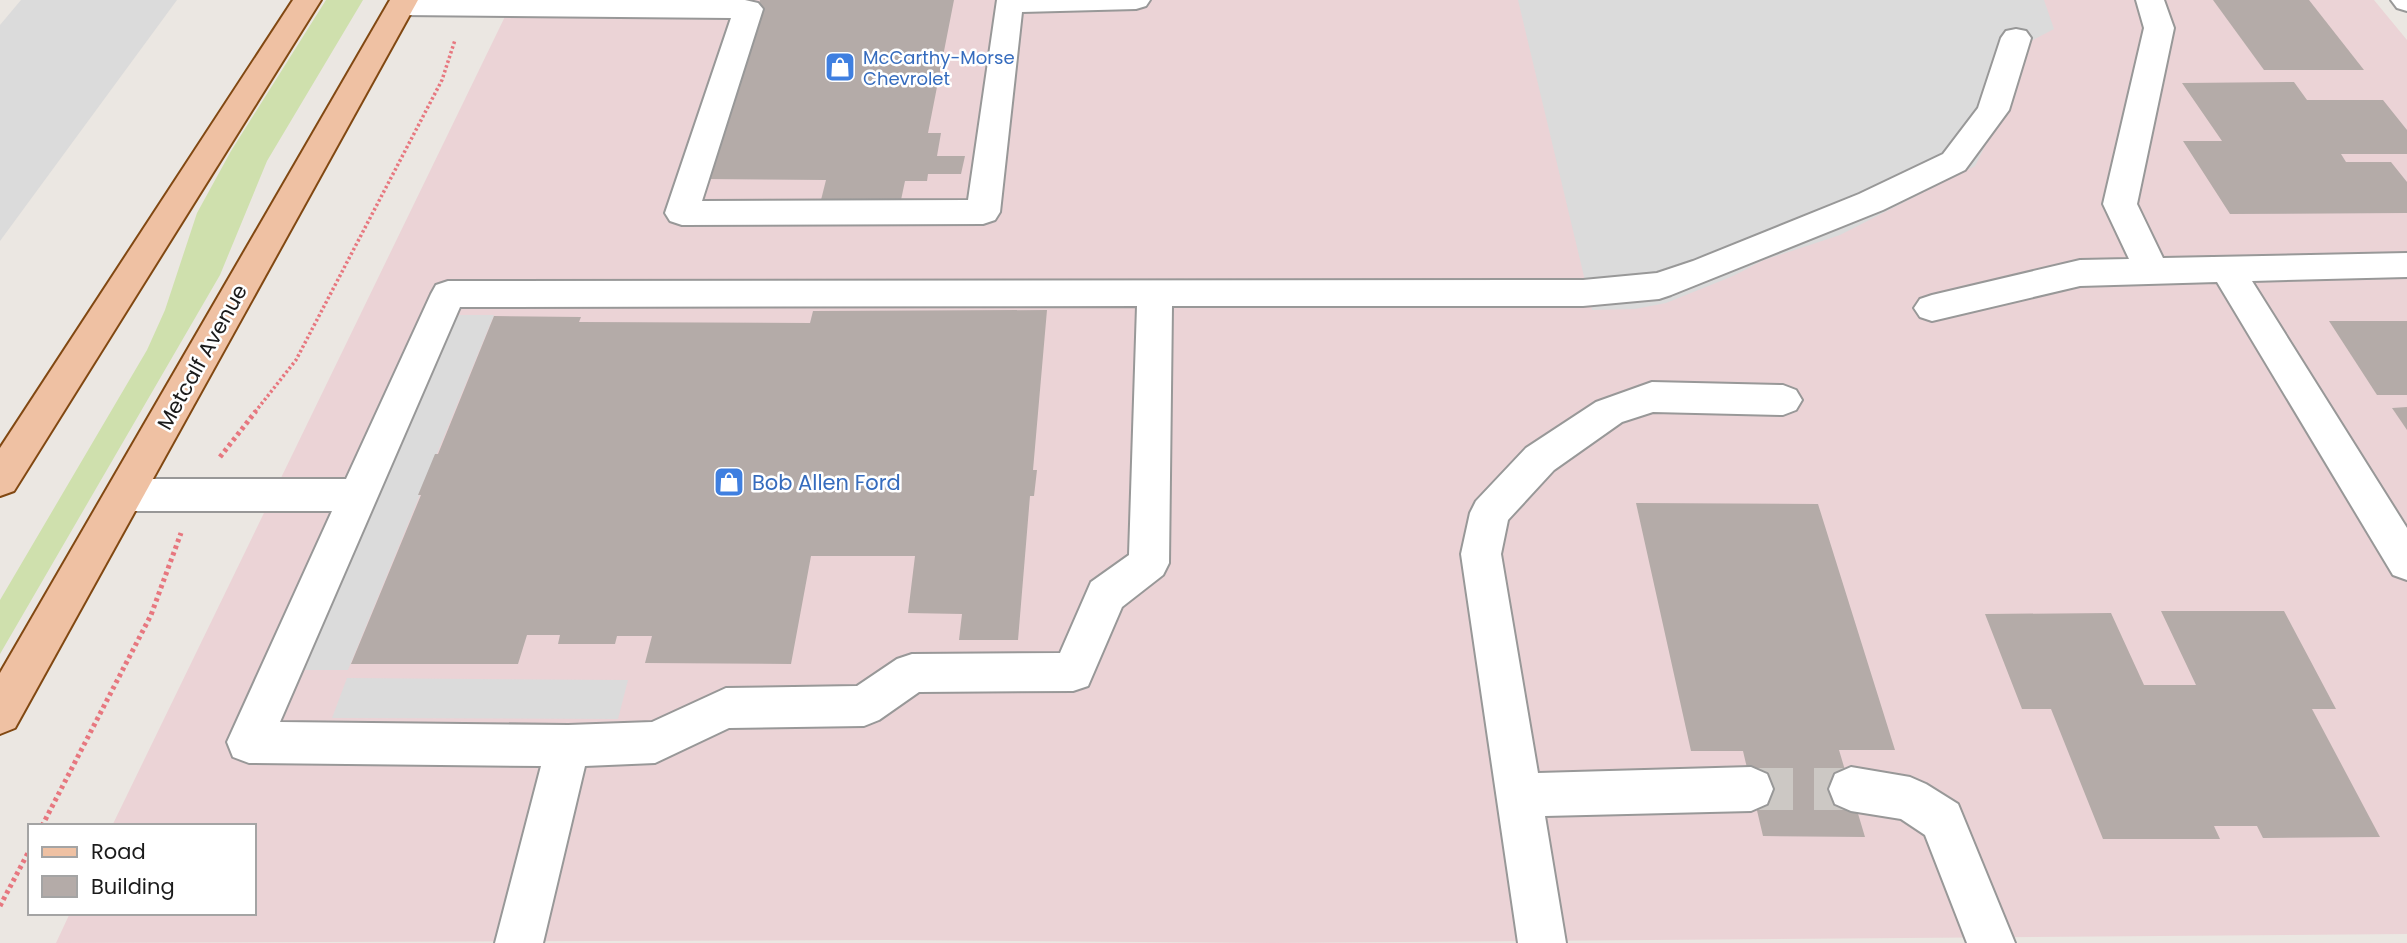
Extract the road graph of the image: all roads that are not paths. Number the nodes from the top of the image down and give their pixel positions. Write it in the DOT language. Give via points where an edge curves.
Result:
graph roads {
  1 [pos="307,0"];
  2 [pos="1136,0"];
  3 [pos="2150,0"];
  4 [pos="1010,2"];
  5 [pos="402,3"];
  6 [pos="576,4"];
  7 [pos="2016,38"];
  8 [pos="2407,265"];
  9 [pos="2227,269"];
  10 [pos="2152,271"];
  11 [pos="1155,295"];
  12 [pos="1933,308"];
  13 [pos="1783,400"];
  14 [pos="0,480"];
  15 [pos="124,495"];
  16 [pos="358,495"];
  17 [pos="2407,563"];
  18 [pos="0,714"];
  19 [pos="568,746"];
  20 [pos="1751,789"];
  21 [pos="1851,789"];
  22 [pos="1519,795"];
  23 [pos="519,943"];
  24 [pos="1542,943"];
  25 [pos="1991,943"];
  1 -- 14 [label="main road"];
  2 -- 4 [label="lane"];
  3 -- 10 [label="lane" via="2159,28 2120,204"];
  4 -- 6 [label="lane" via="983,212 682,213 748,9"];
  5 -- 6 [label="lane" via="472,7"];
  5 -- 15 [label="main road, Metcalf Avenue"];
  7 -- 11 [label="lane" via="1993,110 1954,162 1871,202 1659,286 1583,293"];
  8 -- 9 [label="lane"];
  9 -- 10 [label="lane"];
  9 -- 17 [label="lane"];
  10 -- 12 [label="lane" via="2080,273"];
  11 -- 16 [label="lane" via="448,294"];
  11 -- 19 [label="lane" via="1149,563 1106,595 1073,672 912,673 864,706 726,708 655,742"];
  13 -- 22 [label="lane" via="1652,397 1609,412 1540,459 1490,513 1481,554"];
  15 -- 16 [label="lane"];
  15 -- 18 [label="main road, Metcalf Avenue"];
  16 -- 19 [label="lane" via="249,742"];
  19 -- 23 [label="lane"];
  20 -- 22 [label="lane"];
  21 -- 25 [label="lane" via="1910,799 1942,820"];
  22 -- 24 [label="lane"];
}
